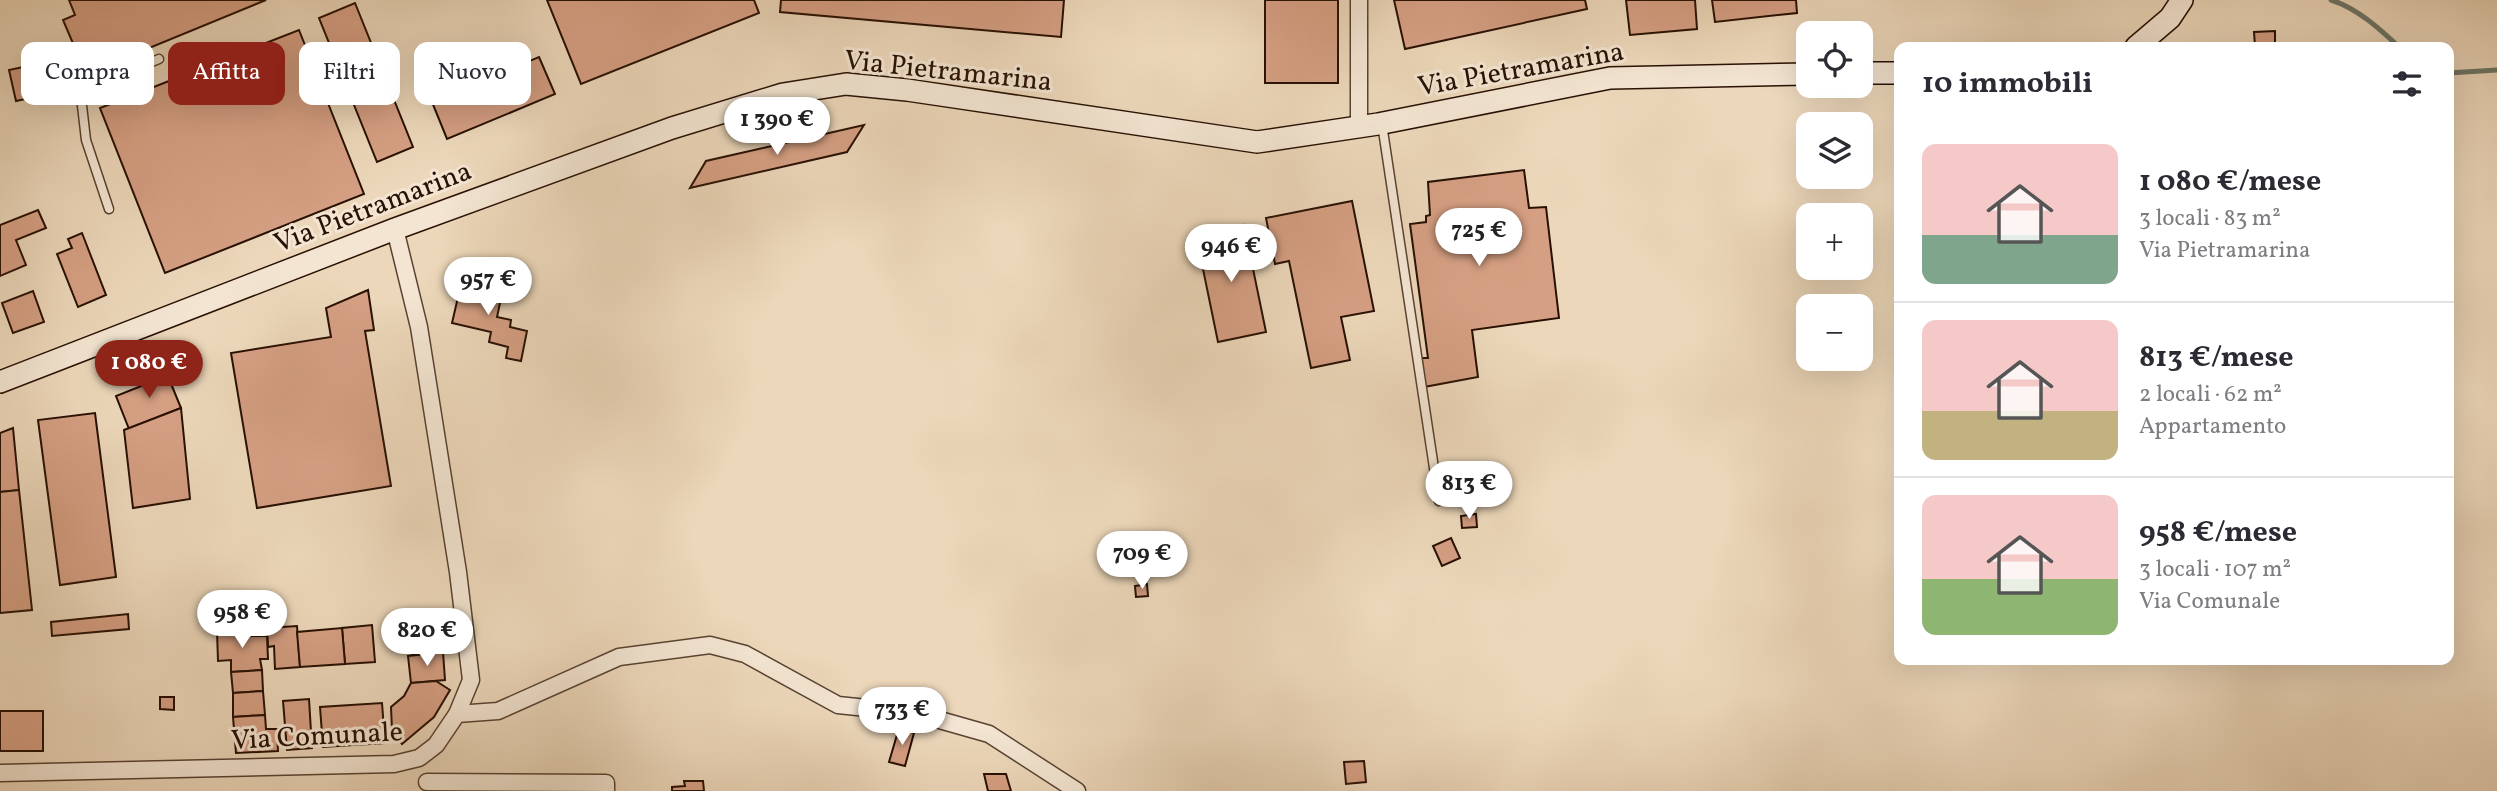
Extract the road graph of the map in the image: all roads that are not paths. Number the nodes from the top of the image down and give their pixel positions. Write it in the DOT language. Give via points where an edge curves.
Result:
graph roads {
  1 [pos="1359,0"];
  2 [pos="2182,0"];
  3 [pos="2142,42"];
  4 [pos="159,59"];
  5 [pos="1873,73"];
  6 [pos="1894,73"];
  7 [pos="1796,74"];
  8 [pos="1382,124"];
  9 [pos="1359,127"];
  10 [pos="109,209"];
  11 [pos="395,229"];
  12 [pos="0,382"];
  13 [pos="1439,501"];
  14 [pos="457,714"];
  15 [pos="436,745"];
  16 [pos="0,773"];
  17 [pos="427,786"];
  18 [pos="606,791"];
  19 [pos="1077,791"];
  1 -- 9 [label="street"];
  2 -- 3 [label="main road" via="2171,18"];
  4 -- 10 [label="lane" via="96,85 81,97 86,140"];
  5 -- 6 [label="main road"];
  7 -- 8 [label="main road, Via Pietramarina" via="1610,78"];
  8 -- 9 [label="main road, Via Pietramarina"];
  8 -- 13 [label="lane"];
  9 -- 11 [label="main road, Via Pietramarina" via="1257,142 846,84 783,94 672,128"];
  11 -- 12 [label="main road, Via Pietramarina"];
  11 -- 14 [label="street, Via Comunale" via="419,327 458,572 471,680"];
  14 -- 15 [label="street, Via Comunale"];
  14 -- 19 [label="street" via="498,710 619,657 710,645 745,654 838,705 915,713 989,734"];
  15 -- 16 [label="street, Via Comunale" via="419,758 394,764"];
  15 -- 17 [label="street"];
  17 -- 18 [label="street" via="606,783"];
}
